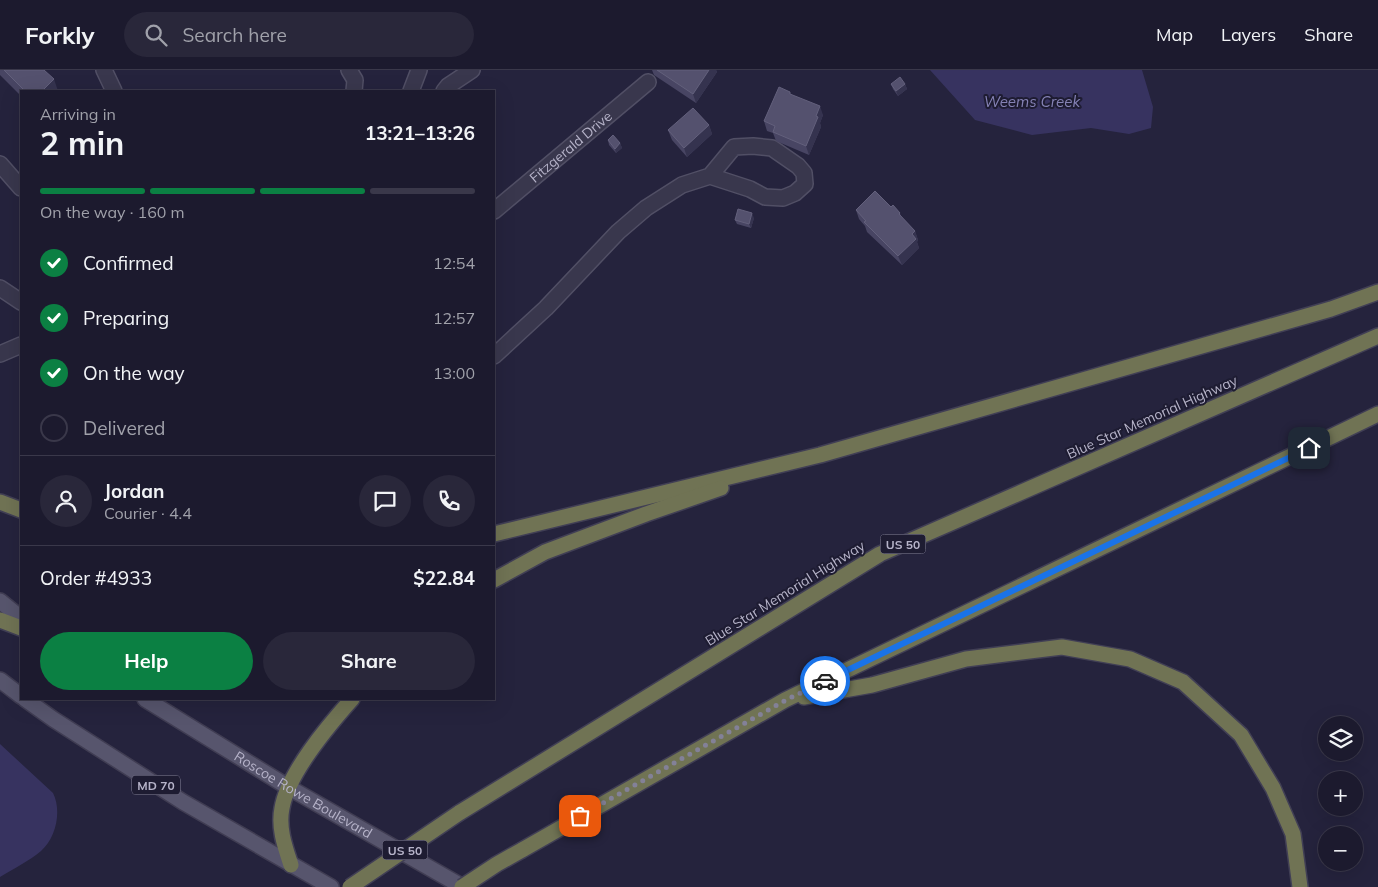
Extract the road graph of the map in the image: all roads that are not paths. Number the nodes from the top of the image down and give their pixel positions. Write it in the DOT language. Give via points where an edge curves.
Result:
graph roads {
  1 [pos="104,70"];
  2 [pos="349,70"];
  3 [pos="419,70"];
  4 [pos="472,70"];
  5 [pos="648,82"];
  6 [pos="114,90"];
  7 [pos="354,90"];
  8 [pos="411,90"];
  9 [pos="445,90"];
  10 [pos="0,164"];
  11 [pos="710,176"];
  12 [pos="20,187"];
  13 [pos="495,210"];
  14 [pos="0,288"];
  15 [pos="1378,292"];
  16 [pos="20,301"];
  17 [pos="1378,336"];
  18 [pos="20,346"];
  19 [pos="0,354"];
  20 [pos="495,355"];
  21 [pos="1378,414"];
  22 [pos="820,455"];
  23 [pos="0,502"];
  24 [pos="20,510"];
  25 [pos="495,534"];
  26 [pos="495,579"];
  27 [pos="0,601"];
  28 [pos="20,617"];
  29 [pos="0,620"];
  30 [pos="20,628"];
  31 [pos="0,680"];
  32 [pos="20,695"];
  33 [pos="26,700"];
  34 [pos="147,700"];
  35 [pos="351,700"];
  36 [pos="786,700"];
  37 [pos="288,787"];
  38 [pos="291,865"];
  39 [pos="331,887"];
  40 [pos="350,887"];
  41 [pos="462,887"];
  42 [pos="1300,887"];
  1 -- 6 [label="street"];
  2 -- 7 [label="street"];
  3 -- 8 [label="street"];
  4 -- 9 [label="street"];
  5 -- 13 [label="street, Fitzgerald Drive"];
  10 -- 12 [label="street"];
  11 -- 11 [label="street" via="734,148 753,146 772,148 798,166 804,173 805,184 784,198 765,198 750,189"];
  11 -- 20 [label="street" via="682,185 646,208"];
  14 -- 16 [label="street"];
  15 -- 22 [label="highway" via="1322,312"];
  17 -- 40 [label="highway, Blue Star Memorial Highway / US 50, bridge" via="880,554 459,813"];
  18 -- 19 [label="street"];
  21 -- 36 [label="highway"];
  22 -- 25 [label="highway"];
  22 -- 26 [label="highway" via="554,548"];
  23 -- 24 [label="highway"];
  27 -- 28 [label="main road"];
  29 -- 30 [label="highway"];
  31 -- 32 [label="main road"];
  33 -- 38 [label="main road, MD 70" via="183,802"];
  34 -- 37 [label="main road, Roscoe Rowe Boulevard"];
  35 -- 37 [label="highway" via="325,730"];
  36 -- 41 [label="highway, bridge"];
  36 -- 42 [label="highway" via="872,685 966,659 1053,648 1130,659 1183,682 1241,735 1273,788 1293,834"];
  37 -- 38 [label="highway" via="281,818 282,841"];
  37 -- 41 [label="main road, Roscoe Rowe Boulevard"];
  38 -- 39 [label="main road, MD 70"];
}
